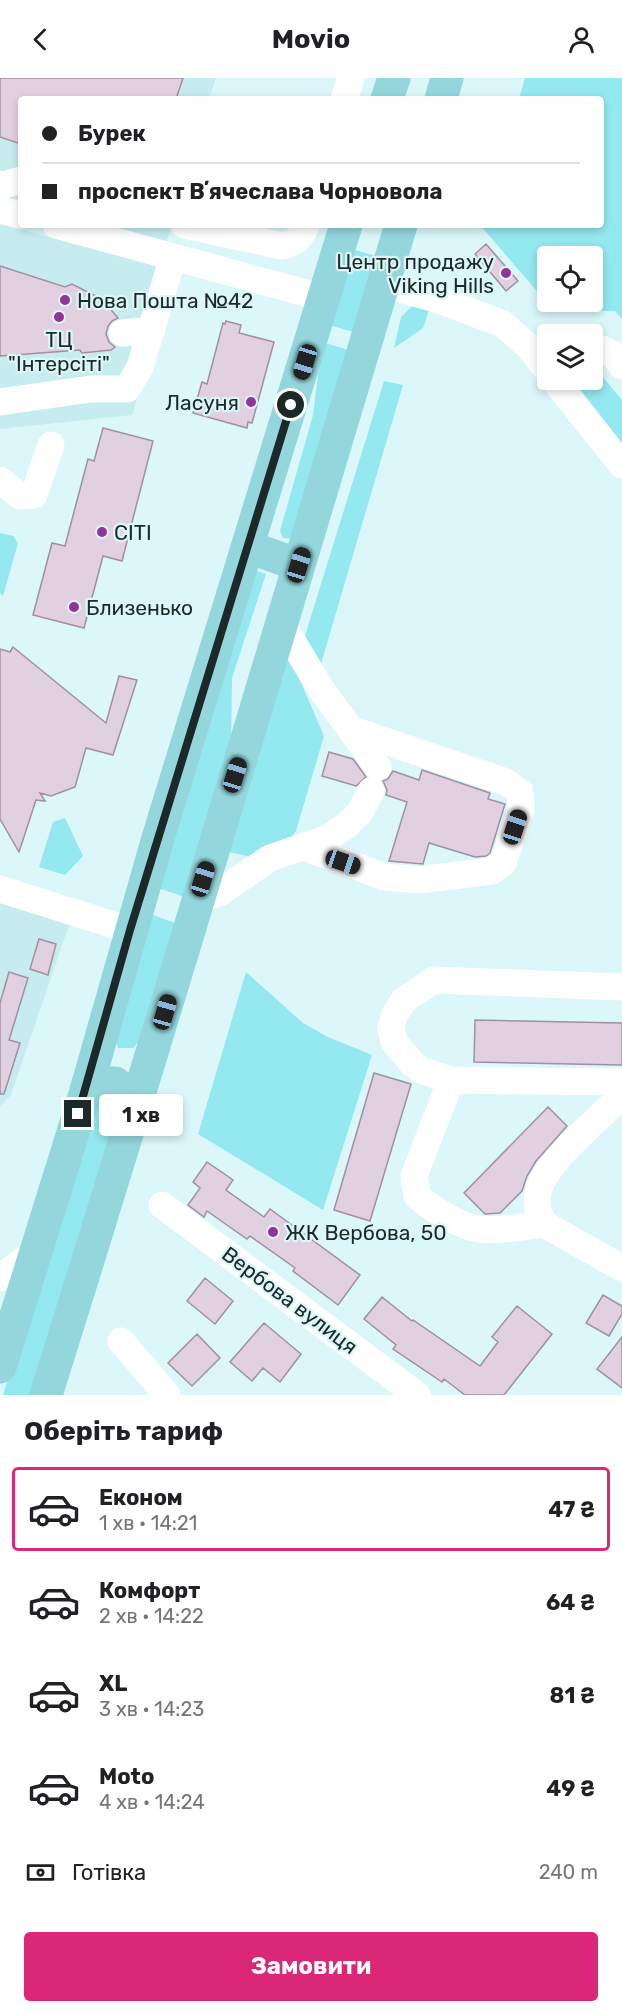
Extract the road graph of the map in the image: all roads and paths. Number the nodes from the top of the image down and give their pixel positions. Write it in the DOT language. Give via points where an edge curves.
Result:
graph roads {
  1 [pos="351,78"];
  2 [pos="394,78"];
  3 [pos="447,78"];
  4 [pos="345,96"];
  5 [pos="388,96"];
  6 [pos="442,96"];
  7 [pos="18,181"];
  8 [pos="0,184"];
  9 [pos="0,210"];
  10 [pos="18,214"];
  11 [pos="67,228"];
  12 [pos="198,228"];
  13 [pos="305,228"];
  14 [pos="345,228"];
  15 [pos="400,228"];
  16 [pos="173,257"];
  17 [pos="384,284"];
  18 [pos="324,298"];
  19 [pos="152,330"];
  20 [pos="122,333"];
  21 [pos="537,345"];
  22 [pos="603,350"];
  23 [pos="622,366"];
  24 [pos="562,390"];
  25 [pos="0,402"];
  26 [pos="51,445"];
  27 [pos="622,465"];
  28 [pos="0,480"];
  29 [pos="248,547"];
  30 [pos="299,565"];
  31 [pos="281,621"];
  32 [pos="350,729"];
  33 [pos="304,847"];
  34 [pos="0,889"];
  35 [pos="197,900"];
  36 [pos="130,930"];
  37 [pos="622,987"];
  38 [pos="100,1040"];
  39 [pos="152,1054"];
  40 [pos="451,1080"];
  41 [pos="622,1082"];
  42 [pos="85,1094"];
  43 [pos="622,1096"];
  44 [pos="133,1120"];
  45 [pos="162,1204"];
  46 [pos="544,1224"];
  47 [pos="35,1256"];
  48 [pos="622,1268"];
  49 [pos="0,1278"];
  50 [pos="121,1341"];
  51 [pos="0,1367"];
  52 [pos="46,1395"];
  53 [pos="168,1395"];
  54 [pos="417,1395"];
  1 -- 4 [label="street"];
  2 -- 5 [label="main road"];
  3 -- 6 [label="main road"];
  7 -- 8 [label="street"];
  9 -- 10 [label="street"];
  11 -- 16 [label="street"];
  12 -- 13 [label="street" via="282,246 294,244"];
  14 -- 18 [label="main road"];
  15 -- 17 [label="main road"];
  16 -- 18 [label="street"];
  16 -- 19 [label="street"];
  17 -- 21 [label="street" via="503,324"];
  17 -- 30 [label="main road"];
  18 -- 29 [label="main road"];
  19 -- 20 [label="street"];
  19 -- 25 [label="street" via="140,367 127,389 92,389"];
  22 -- 23 [label="street" via="613,354"];
  24 -- 27 [label="street"];
  26 -- 28 [label="street" via="34,495 20,495"];
  29 -- 30 [label="main road"];
  29 -- 36 [label="main road"];
  30 -- 31 [label="main road"];
  31 -- 32 [label="street"];
  31 -- 35 [label="main road"];
  32 -- 33 [label="street" via="374,779 360,812 346,826"];
  32 -- 33 [label="street" via="506,782 520,792 521,810 503,863 492,871 419,880 386,877"];
  33 -- 35 [label="street" via="270,858 219,893"];
  34 -- 36 [label="street"];
  35 -- 39 [label="main road"];
  36 -- 38 [label="main road"];
  37 -- 40 [label="street" via="434,980 428,983 404,1000 394,1016 394,1042 421,1070"];
  38 -- 39 [label="main road" via="106,1058 127,1070 136,1069"];
  38 -- 42 [label="main road"];
  39 -- 44 [label="main road"];
  40 -- 41 [label="street"];
  40 -- 46 [label="street" via="414,1176 417,1196 434,1211 476,1229"];
  42 -- 44 [label="main road" via="100,1083 115,1083 127,1094"];
  42 -- 47 [label="main road"];
  43 -- 46 [label="street" via="548,1170 538,1191 537,1210"];
  44 -- 52 [label="main road"];
  45 -- 54 [label="street, Вербова вулиця"];
  46 -- 48 [label="street"];
  47 -- 49 [label="street"];
  47 -- 51 [label="main road"];
  50 -- 53 [label="street"];
}
